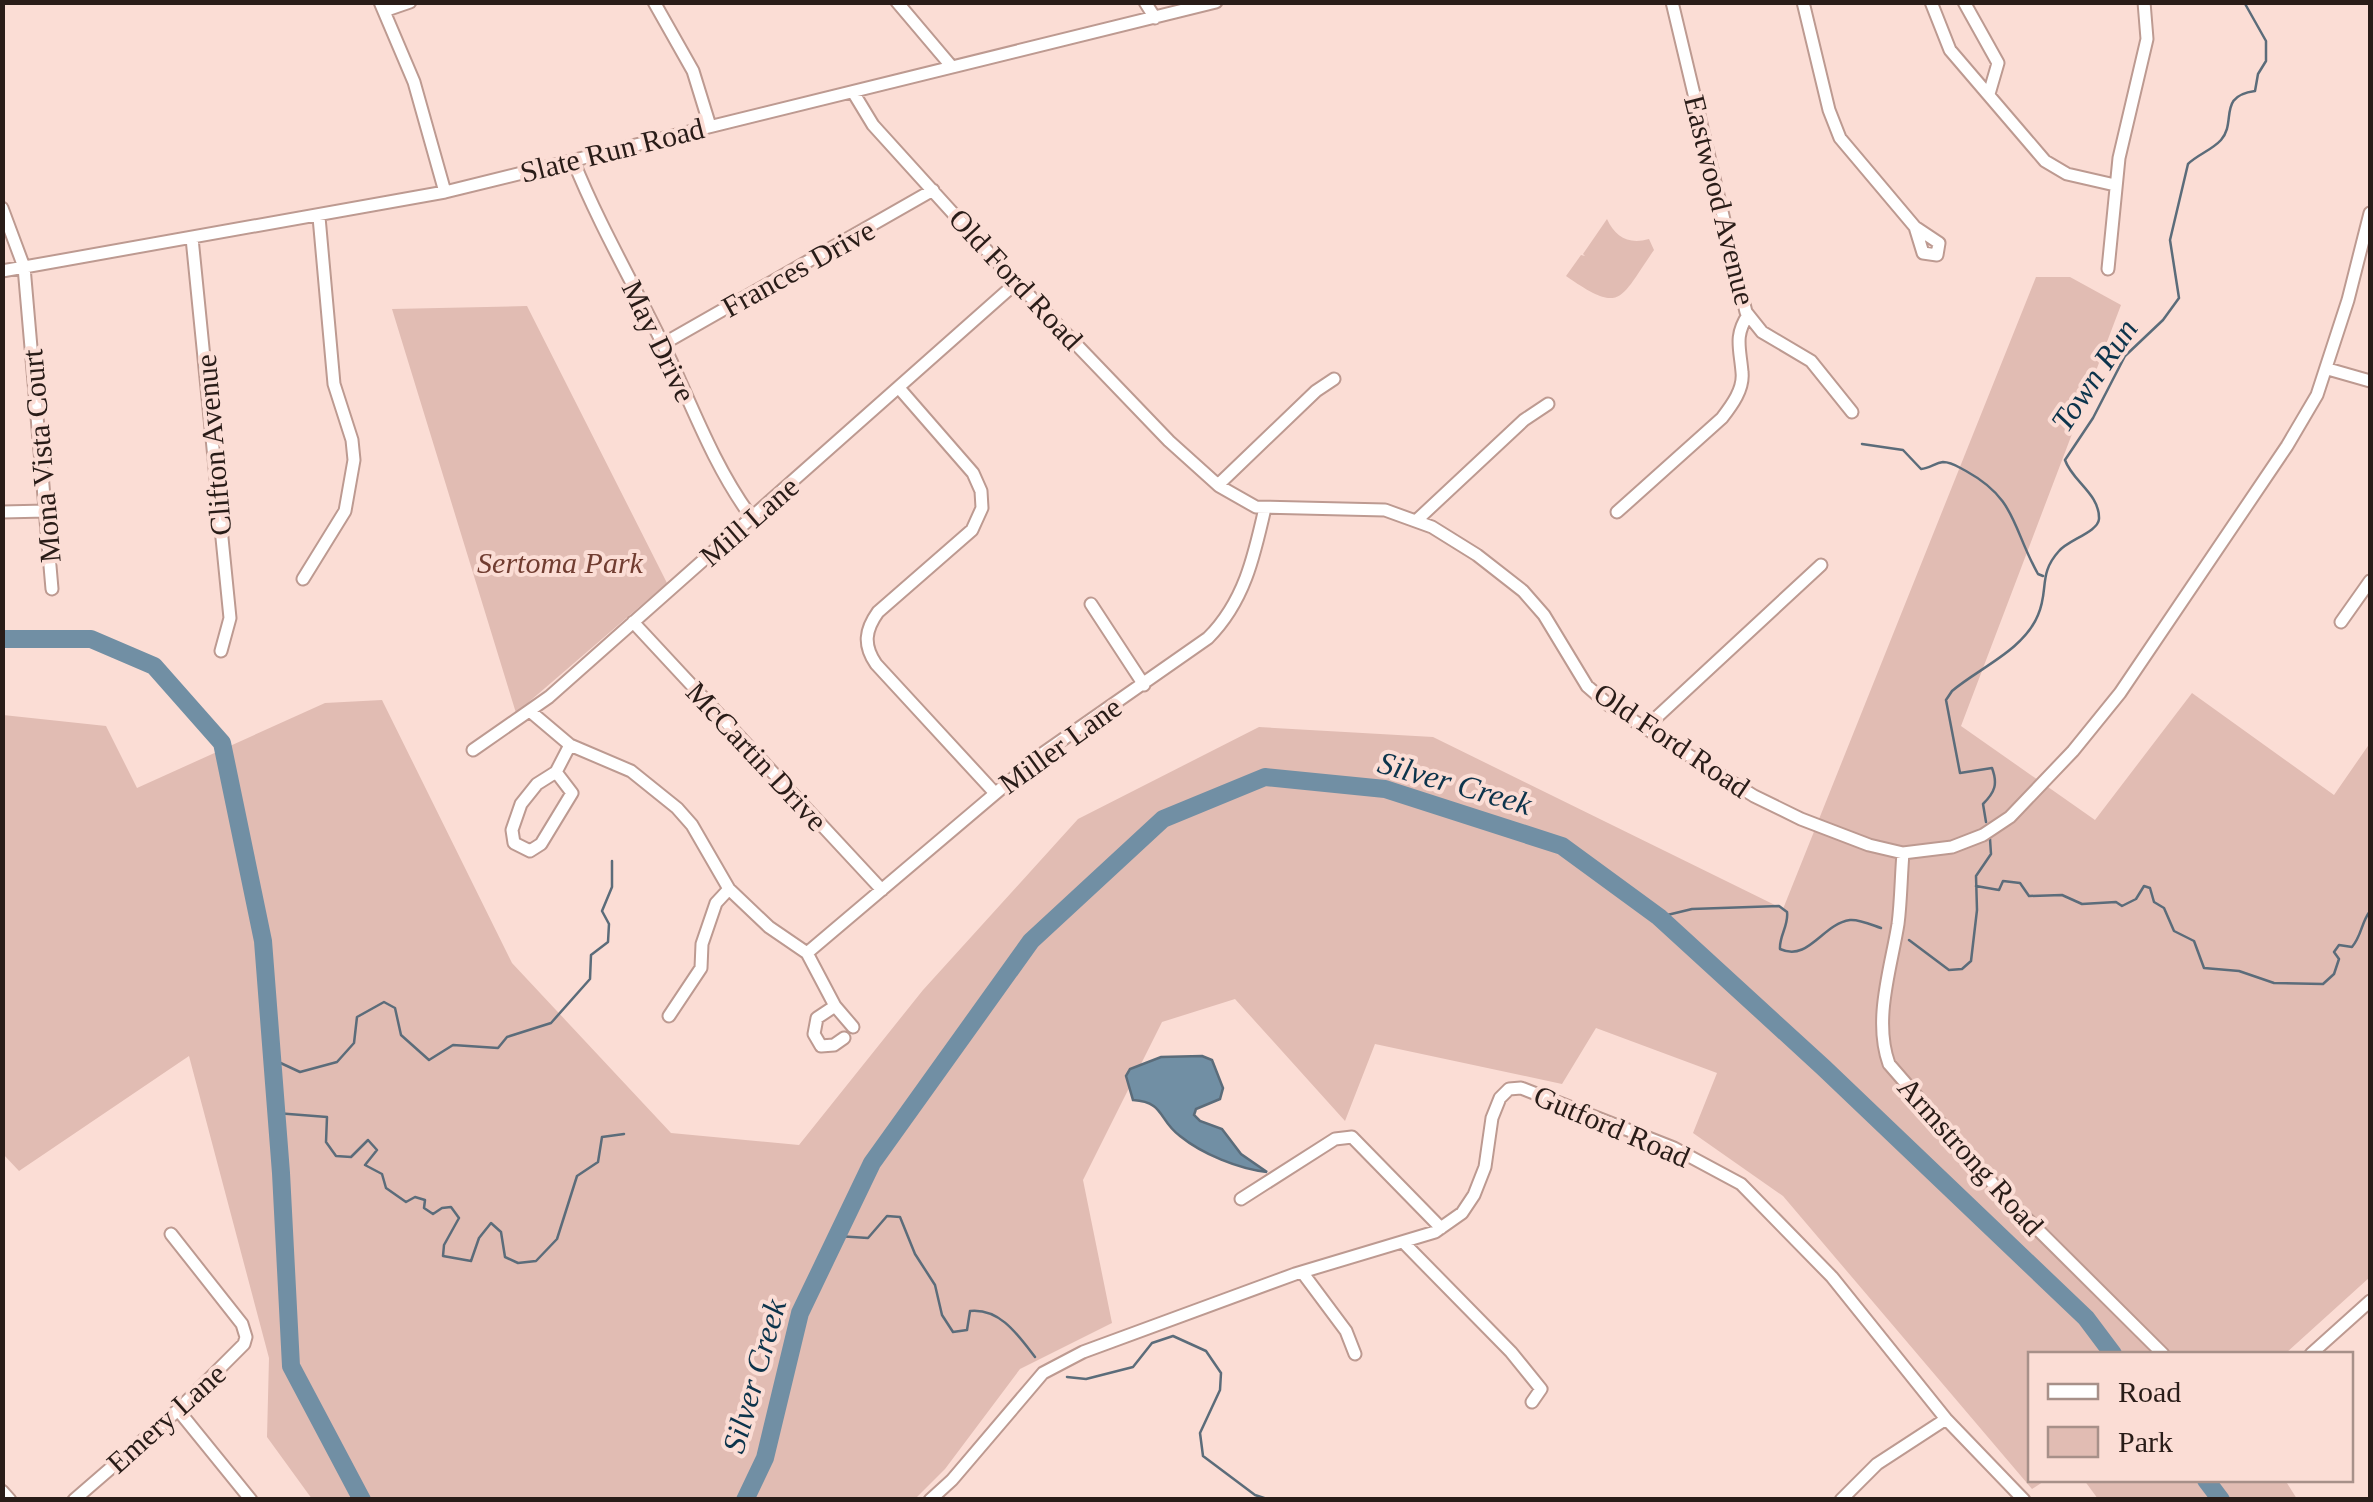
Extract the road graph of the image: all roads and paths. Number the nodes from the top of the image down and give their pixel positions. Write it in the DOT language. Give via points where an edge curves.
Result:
graph roads {
  1 [pos="410,2"];
  2 [pos="654,2"];
  3 [pos="897,2"];
  4 [pos="1144,2"];
  5 [pos="1216,2"];
  6 [pos="1672,2"];
  7 [pos="1802,2"];
  8 [pos="1931,2"];
  9 [pos="1964,2"];
  10 [pos="2144,2"];
  11 [pos="382,7"];
  12 [pos="1155,18"];
  13 [pos="952,68"];
  14 [pos="853,92"];
  15 [pos="1989,94"];
  16 [pos="710,126"];
  17 [pos="573,160"];
  18 [pos="2115,185"];
  19 [pos="933,190"];
  20 [pos="445,192"];
  21 [pos="2,208"];
  22 [pos="2370,213"];
  23 [pos="319,217"];
  24 [pos="1915,227"];
  25 [pos="192,238"];
  26 [pos="24,267"];
  27 [pos="2108,269"];
  28 [pos="2,271"];
  29 [pos="1018,282"];
  30 [pos="1748,314"];
  31 [pos="662,344"];
  32 [pos="2328,370"];
  33 [pos="1334,378"];
  34 [pos="2370,381"];
  35 [pos="899,388"];
  36 [pos="1548,404"];
  37 [pos="1852,412"];
  38 [pos="1218,485"];
  39 [pos="1265,508"];
  40 [pos="46,511"];
  41 [pos="2,512"];
  42 [pos="1617,512"];
  43 [pos="752,518"];
  44 [pos="1418,520"];
  45 [pos="1821,565"];
  46 [pos="303,579"];
  47 [pos="2370,581"];
  48 [pos="52,588"];
  49 [pos="1091,604"];
  50 [pos="633,622"];
  51 [pos="2341,622"];
  52 [pos="220,651"];
  53 [pos="1144,685"];
  54 [pos="531,712"];
  55 [pos="1644,729"];
  56 [pos="570,745"];
  57 [pos="474,750"];
  58 [pos="556,772"];
  59 [pos="994,792"];
  60 [pos="1903,854"];
  61 [pos="729,889"];
  62 [pos="882,890"];
  63 [pos="808,953"];
  64 [pos="835,1006"];
  65 [pos="669,1016"];
  66 [pos="853,1027"];
  67 [pos="844,1038"];
  68 [pos="1241,1199"];
  69 [pos="1441,1228"];
  70 [pos="171,1234"];
  71 [pos="1404,1243"];
  72 [pos="1302,1272"];
  73 [pos="2370,1300"];
  74 [pos="2161,1352"];
  75 [pos="2313,1352"];
  76 [pos="1354,1354"];
  77 [pos="1532,1402"];
  78 [pos="178,1410"];
  79 [pos="1946,1420"];
  80 [pos="2,1491"];
  81 [pos="10,1500"];
  82 [pos="74,1500"];
  83 [pos="251,1500"];
  84 [pos="930,1500"];
  85 [pos="1841,1500"];
  86 [pos="2024,1500"];
  1 -- 11 [label="street"];
  2 -- 16 [label="street" via="693,71"];
  3 -- 13 [label="street"];
  4 -- 12 [label="street"];
  5 -- 12 [label="street, Slate Run Road"];
  6 -- 30 [label="street, Eastwood Avenue"];
  7 -- 24 [label="street" via="1840,138"];
  8 -- 15 [label="street" via="1950,50"];
  9 -- 15 [label="street" via="1998,63"];
  10 -- 18 [label="street" via="2148,39"];
  11 -- 20 [label="street" via="414,82"];
  12 -- 13 [label="street, Slate Run Road"];
  13 -- 14 [label="street, Slate Run Road"];
  14 -- 16 [label="street, Slate Run Road"];
  14 -- 19 [label="street, Old Ford Road" via="873,125"];
  15 -- 18 [label="street" via="2044,161"];
  16 -- 17 [label="street, Slate Run Road"];
  17 -- 20 [label="street, Slate Run Road"];
  17 -- 31 [label="street, May Drive"];
  18 -- 27 [label="street"];
  19 -- 29 [label="street, Old Ford Road"];
  19 -- 31 [label="street, Frances Drive"];
  20 -- 23 [label="street, Slate Run Road"];
  21 -- 26 [label="street, Mona Vista Court"];
  22 -- 32 [label="street, Old Ford Road"];
  23 -- 25 [label="street, Slate Run Road"];
  23 -- 46 [label="street" via="334,384 354,460 345,512"];
  25 -- 26 [label="street, Slate Run Road"];
  25 -- 52 [label="street, Clifton Avenue" via="230,618"];
  26 -- 28 [label="street, Slate Run Road"];
  26 -- 40 [label="street, Mona Vista Court"];
  29 -- 35 [label="street, Mill Lane"];
  29 -- 38 [label="street, Old Ford Road"];
  30 -- 37 [label="street, Eastwood Avenue" via="1762,332 1812,361"];
  30 -- 42 [label="street" via="1737,335 1743,374 1732,404"];
  31 -- 43 [label="street, May Drive"];
  32 -- 34 [label="street"];
  32 -- 60 [label="street, Old Ford Road" via="2287,446 2120,693 2073,751 1996,827 1952,847"];
  33 -- 38 [label="street"];
  35 -- 43 [label="street, Mill Lane"];
  35 -- 59 [label="street" via="973,474 982,508 972,530 878,612 866,643 876,664"];
  36 -- 44 [label="street"];
  38 -- 39 [label="street, Old Ford Road"];
  39 -- 44 [label="street, Old Ford Road" via="1368,509"];
  39 -- 53 [label="street, Miller Lane" via="1235,606 1208,638"];
  40 -- 41 [label="street"];
  40 -- 48 [label="street, Mona Vista Court"];
  43 -- 50 [label="street, Mill Lane"];
  44 -- 55 [label="street, Old Ford Road" via="1507,576 1544,615 1587,686"];
  45 -- 55 [label="street"];
  47 -- 51 [label="street"];
  49 -- 53 [label="street"];
  50 -- 54 [label="street, Mill Lane"];
  50 -- 62 [label="street, McCartin Drive"];
  53 -- 59 [label="street, Miller Lane"];
  54 -- 56 [label="street"];
  54 -- 57 [label="street, Mill Lane"];
  55 -- 60 [label="street, Old Ford Road" via="1786,812"];
  56 -- 58 [label="street"];
  56 -- 61 [label="street" via="654,787 692,825"];
  58 -- 58 [label="street" via="522,804 512,830 521,849 541,844 572,793"];
  59 -- 62 [label="street, Miller Lane"];
  60 -- 74 [label="street, Armstrong Road" via="1884,1006 1890,1064 2001,1194"];
  61 -- 63 [label="street"];
  61 -- 65 [label="street" via="716,903 701,968"];
  62 -- 63 [label="street, Miller Lane"];
  63 -- 64 [label="street"];
  64 -- 66 [label="street"];
  64 -- 67 [label="street" via="817,1018 814,1034 822,1046"];
  68 -- 69 [label="street" via="1335,1139 1352,1137"];
  69 -- 71 [label="street, Gutford Road"];
  69 -- 79 [label="street, Gutford Road" via="1474,1195 1500,1098 1509,1090 1533,1091 1674,1148 1741,1184 1832,1278"];
  70 -- 78 [label="street, Emery Lane" via="246,1337 240,1352"];
  71 -- 72 [label="street, Gutford Road"];
  71 -- 77 [label="street" via="1541,1389"];
  72 -- 76 [label="street" via="1346,1332"];
  72 -- 84 [label="street, Gutford Road" via="1083,1352 1043,1373"];
  73 -- 75 [label="street"];
  78 -- 82 [label="street, Emery Lane"];
  78 -- 83 [label="street"];
  79 -- 85 [label="street" via="1878,1464"];
  79 -- 86 [label="street, Gutford Road"];
  80 -- 81 [label="street"];
}
